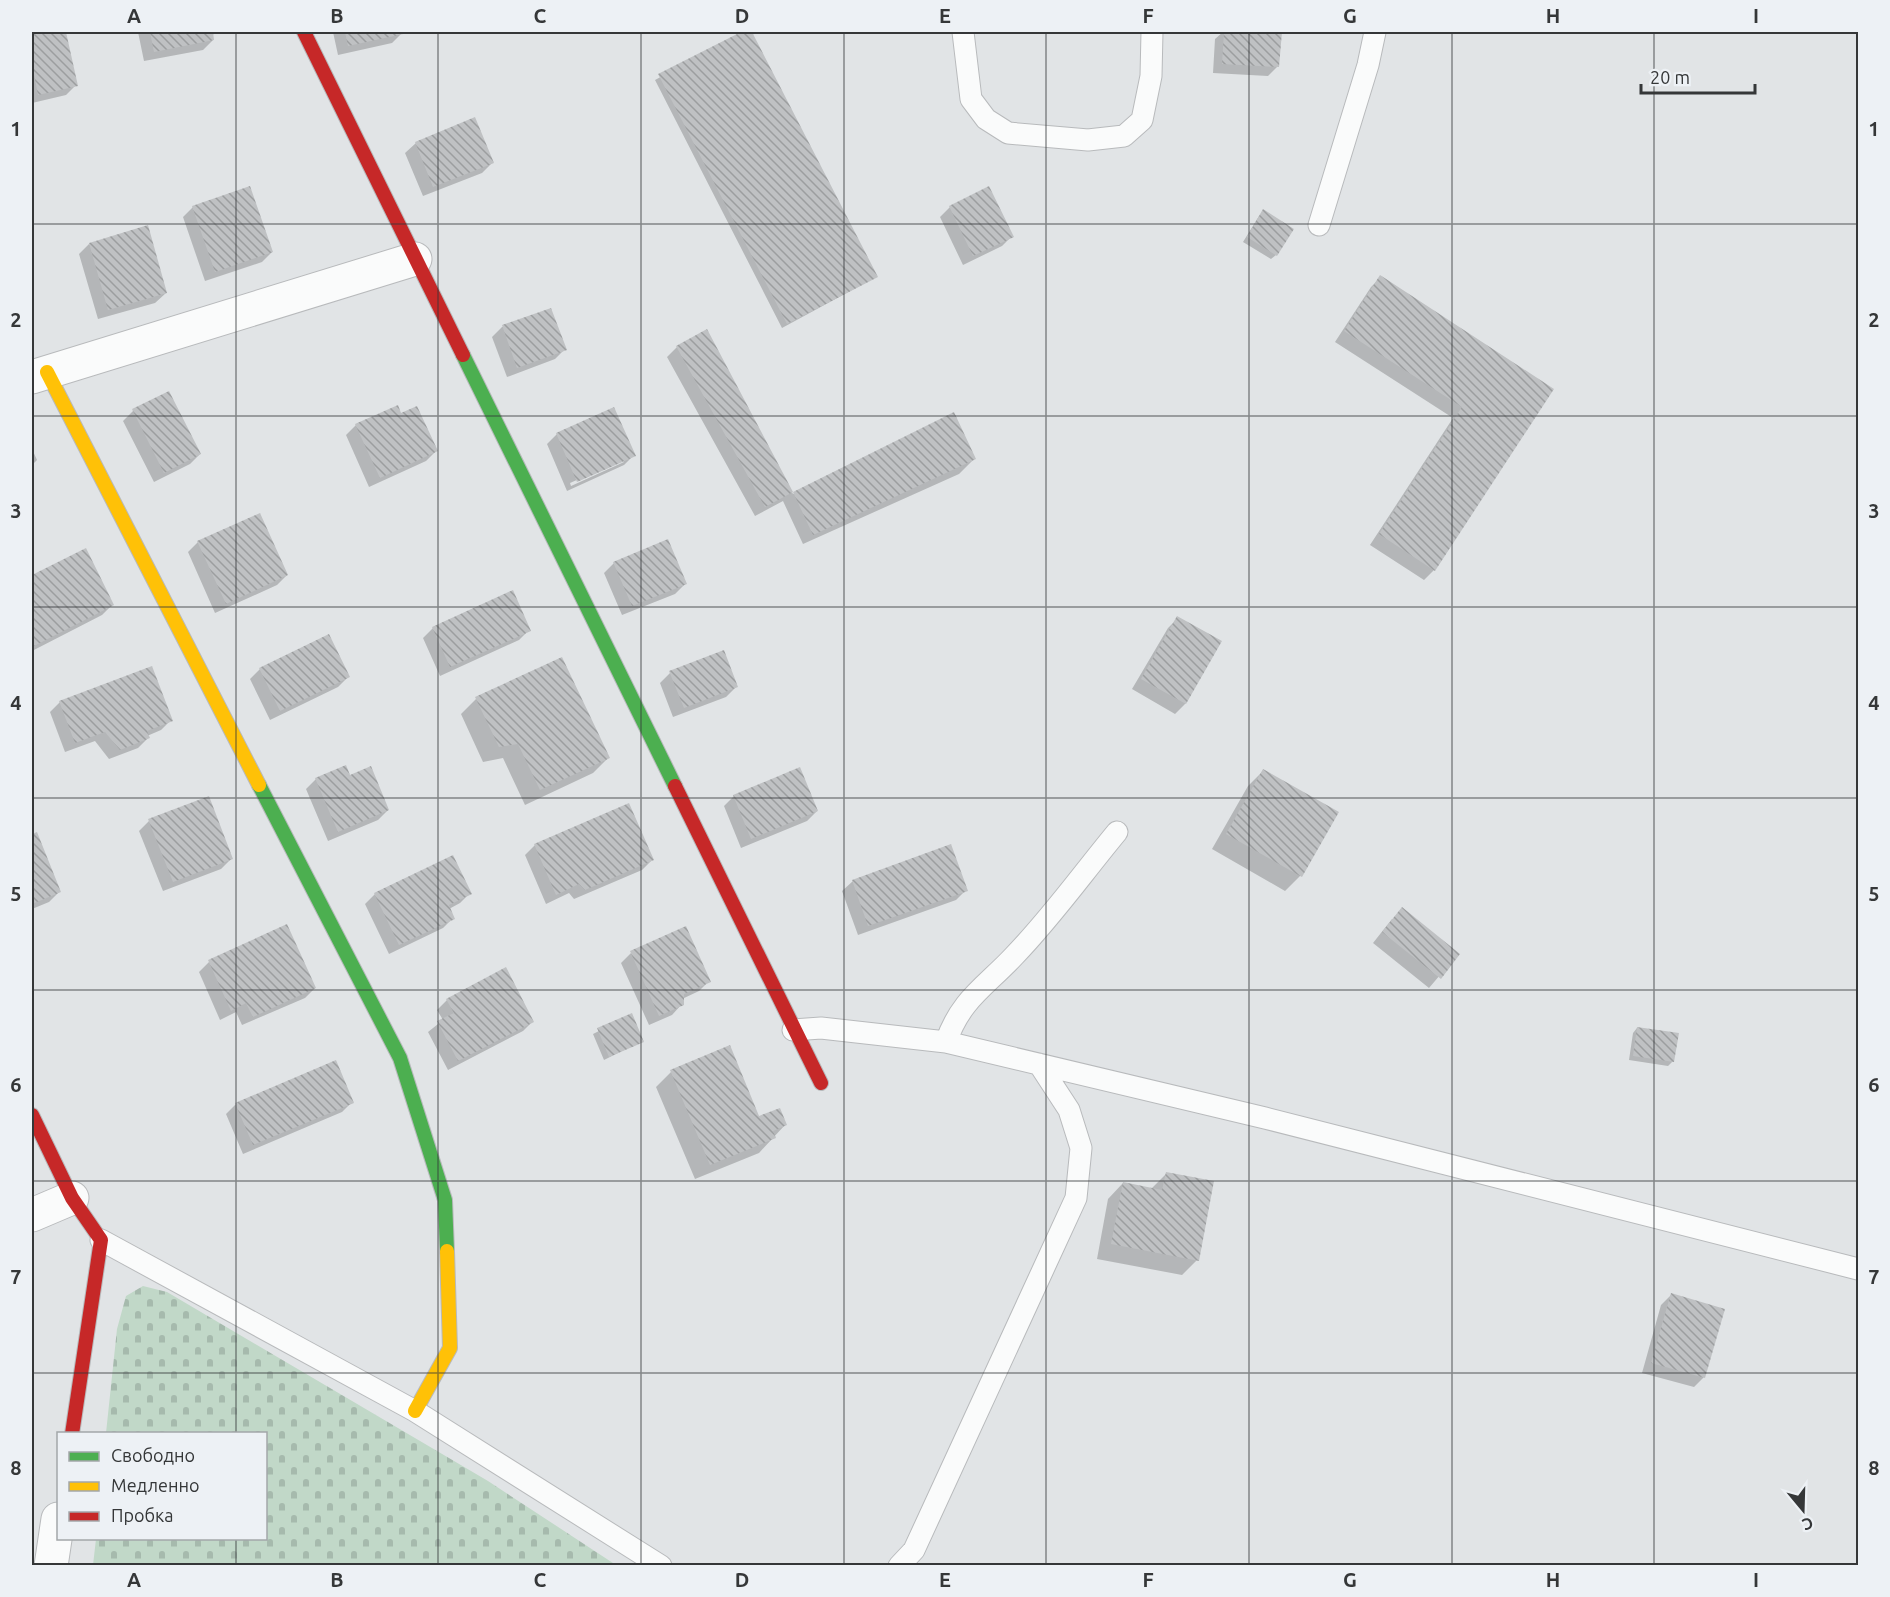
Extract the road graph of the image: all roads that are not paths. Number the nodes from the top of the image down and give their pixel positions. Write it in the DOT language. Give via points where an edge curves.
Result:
graph roads {
  1 [pos="304,32"];
  2 [pos="963,32"];
  3 [pos="1152,32"];
  4 [pos="1375,32"];
  5 [pos="1319,225"];
  6 [pos="415,259"];
  7 [pos="39,375"];
  8 [pos="1117,832"];
  9 [pos="793,1030"];
  10 [pos="946,1042"];
  11 [pos="1039,1064"];
  12 [pos="821,1083"];
  13 [pos="32,1114"];
  14 [pos="72,1198"];
  15 [pos="32,1215"];
  16 [pos="101,1240"];
  17 [pos="1858,1269"];
  18 [pos="415,1411"];
  19 [pos="72,1432"];
  20 [pos="57,1526"];
  21 [pos="51,1566"];
  22 [pos="661,1566"];
  23 [pos="899,1566"];
  1 -- 6 [label="street"];
  2 -- 3 [label="lane" via="971,99 986,118 1008,133 1088,140 1124,136 1142,120 1151,76"];
  4 -- 5 [label="lane"];
  6 -- 7 [label="street"];
  6 -- 9 [label="street"];
  7 -- 18 [label="street" via="400,1058 446,1200 450,1348"];
  8 -- 10 [label="lane" via="1014,956 970,998 954,1018"];
  9 -- 10 [label="lane" via="820,1028"];
  9 -- 12 [label="street"];
  10 -- 11 [label="lane"];
  11 -- 17 [label="lane"];
  11 -- 23 [label="lane" via="1069,1110 1081,1148 1076,1198 914,1550"];
  13 -- 14 [label="street"];
  14 -- 15 [label="street"];
  14 -- 16 [label="street"];
  16 -- 18 [label="lane"];
  16 -- 19 [label="street"];
  18 -- 22 [label="lane"];
  20 -- 21 [label="street"];
}
